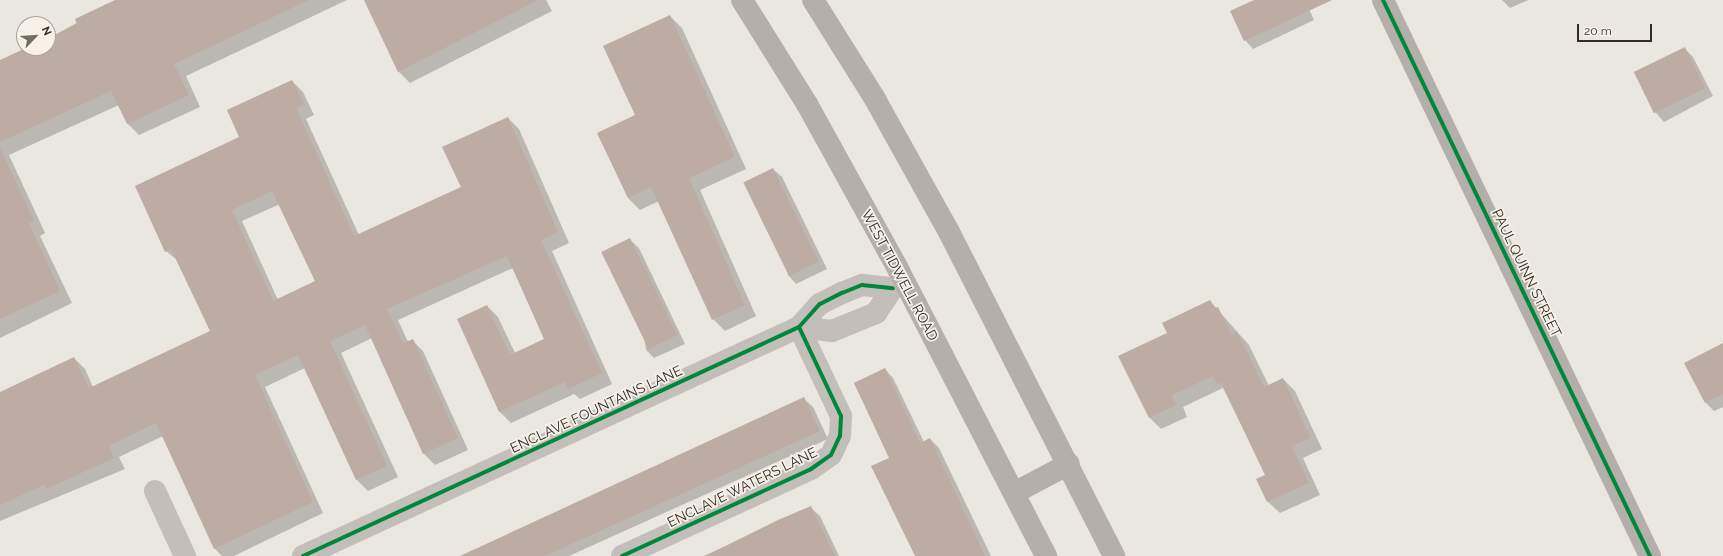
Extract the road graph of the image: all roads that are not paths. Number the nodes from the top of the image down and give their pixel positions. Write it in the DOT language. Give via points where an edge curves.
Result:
graph roads {
  1 [pos="742,0"];
  2 [pos="813,0"];
  3 [pos="1383,0"];
  4 [pos="899,286"];
  5 [pos="799,327"];
  6 [pos="1069,464"];
  7 [pos="155,491"];
  8 [pos="1014,493"];
  9 [pos="185,556"];
  10 [pos="303,556"];
  11 [pos="622,556"];
  12 [pos="1046,556"];
  13 [pos="1114,556"];
  14 [pos="1650,556"];
  1 -- 4 [label="main road, WEST TIDWELL ROAD" via="807,104"];
  2 -- 6 [label="main road" via="875,99 949,232"];
  3 -- 14 [label="main road, PAUL QUINN STREET"];
  4 -- 5 [label="street, ENCLAVE FOUNTAINS LANE" via="862,285 820,304"];
  4 -- 5 [label="street" via="876,313 832,331"];
  4 -- 8 [label="main road, WEST TIDWELL ROAD"];
  5 -- 10 [label="street, ENCLAVE FOUNTAINS LANE"];
  5 -- 11 [label="street, ENCLAVE WATERS LANE" via="842,416 840,436 831,456 811,469"];
  6 -- 8 [label="main road"];
  6 -- 13 [label="main road"];
  7 -- 9 [label="street"];
  8 -- 12 [label="main road, WEST TIDWELL ROAD"];
}
